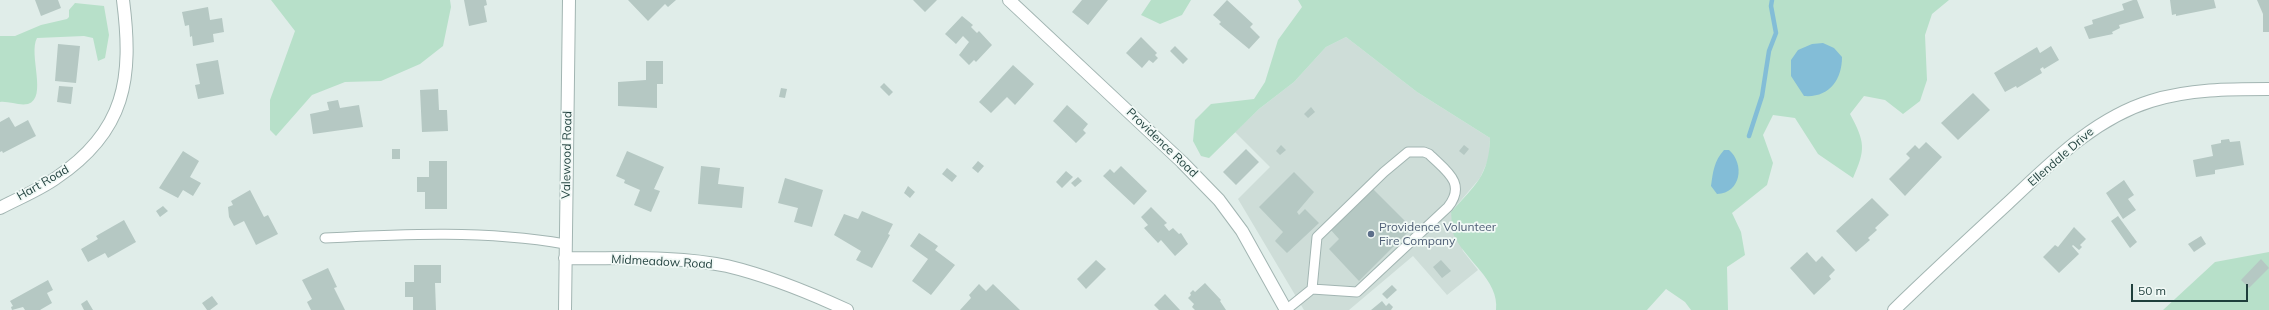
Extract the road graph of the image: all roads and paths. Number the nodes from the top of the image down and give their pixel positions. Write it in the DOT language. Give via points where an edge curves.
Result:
graph roads {
  1 [pos="123,0"];
  2 [pos="569,0"];
  3 [pos="1009,0"];
  4 [pos="2269,88"];
  5 [pos="0,208"];
  6 [pos="325,238"];
  7 [pos="565,244"];
  8 [pos="565,258"];
  9 [pos="1312,289"];
  10 [pos="565,310"];
  11 [pos="847,310"];
  12 [pos="1286,310"];
  13 [pos="1894,310"];
  1 -- 5 [label="street, Hart Road" via="127,26 126,77 120,104 107,129 92,149 76,164 55,179"];
  2 -- 7 [label="street, Valewood Road"];
  3 -- 12 [label="street, Providence Road" via="1219,200 1242,231"];
  4 -- 13 [label="street, Ellendale Drive" via="2174,95 2151,101 2101,123 2061,154"];
  6 -- 7 [label="lane" via="470,235 530,238"];
  7 -- 8 [label="street, Valewood Road"];
  8 -- 10 [label="street, Valewood Road"];
  8 -- 11 [label="street, Midmeadow Road" via="688,261 725,266 808,291"];
  9 -- 9 [label="lane" via="1317,237 1408,152 1429,154 1454,179 1457,188 1448,207 1357,292"];
  9 -- 12 [label="lane"];
}
